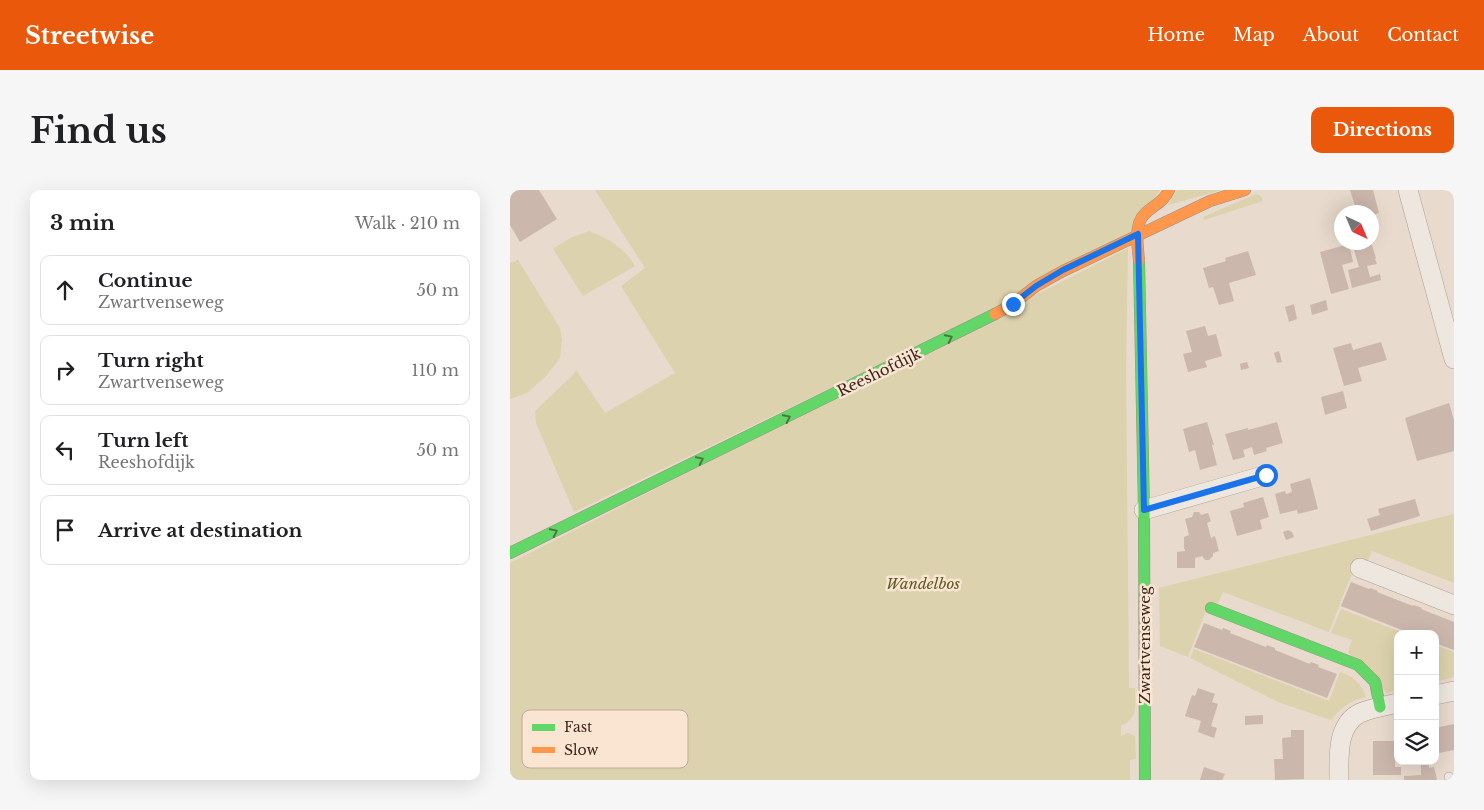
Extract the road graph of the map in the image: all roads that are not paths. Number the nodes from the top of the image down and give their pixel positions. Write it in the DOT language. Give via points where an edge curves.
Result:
graph roads {
  1 [pos="1169,190"];
  2 [pos="1245,190"];
  3 [pos="1408,190"];
  4 [pos="1138,234"];
  5 [pos="1454,359"];
  6 [pos="1266,475"];
  7 [pos="1144,510"];
  8 [pos="510,553"];
  9 [pos="1360,568"];
  10 [pos="1454,605"];
  11 [pos="1211,608"];
  12 [pos="1454,691"];
  13 [pos="1439,694"];
  14 [pos="1389,705"];
  15 [pos="1145,780"];
  16 [pos="1339,780"];
  1 -- 4 [label="street, Zwartvenseweg" via="1162,202 1139,221"];
  2 -- 4 [label="street, Reeshofdijk" via="1210,201"];
  3 -- 5 [label="street"];
  4 -- 7 [label="street, Zwartvenseweg"];
  8 -- 4 [label="street, Reeshofdijk, one-way" via="990,318 1063,270"];
  6 -- 7 [label="street"];
  7 -- 15 [label="street, Zwartvenseweg"];
  9 -- 10 [label="street"];
  11 -- 14 [label="street" via="1358,665"];
  12 -- 13 [label="street"];
  14 -- 16 [label="street" via="1351,720 1341,739"];
}
